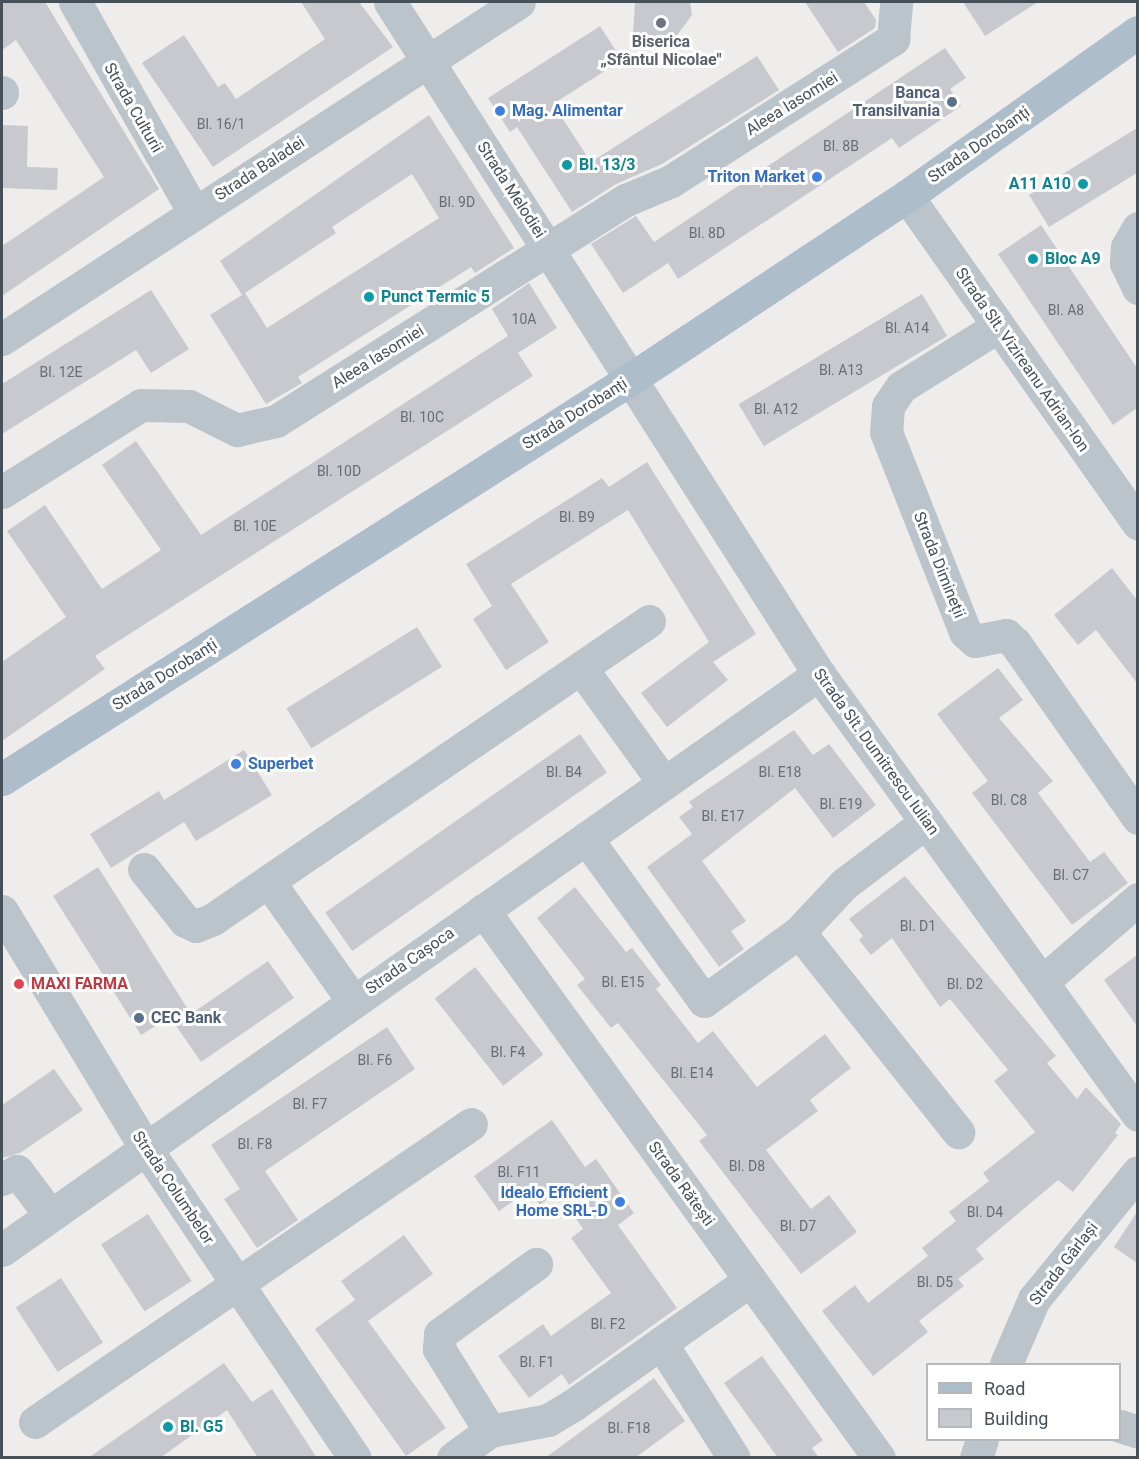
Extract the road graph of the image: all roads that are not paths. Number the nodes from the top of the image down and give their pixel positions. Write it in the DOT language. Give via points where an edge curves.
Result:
graph roads {
  1 [pos="75,2"];
  2 [pos="390,2"];
  3 [pos="519,2"];
  4 [pos="896,2"];
  5 [pos="1137,33"];
  6 [pos="427,61"];
  7 [pos="907,196"];
  8 [pos="194,212"];
  9 [pos="1137,228"];
  10 [pos="549,249"];
  11 [pos="1137,288"];
  12 [pos="997,327"];
  13 [pos="2,339"];
  14 [pos="632,378"];
  15 [pos="2,492"];
  16 [pos="1137,524"];
  17 [pos="649,621"];
  18 [pos="581,668"];
  19 [pos="819,674"];
  20 [pos="2,779"];
  21 [pos="664,783"];
  22 [pos="1137,818"];
  23 [pos="926,822"];
  24 [pos="586,838"];
  25 [pos="144,869"];
  26 [pos="269,882"];
  27 [pos="1137,899"];
  28 [pos="483,910"];
  29 [pos="2,911"];
  30 [pos="798,932"];
  31 [pos="1042,982"];
  32 [pos="353,1001"];
  33 [pos="1137,1115"];
  34 [pos="471,1124"];
  35 [pos="958,1132"];
  36 [pos="145,1147"];
  37 [pos="1137,1172"];
  38 [pos="2,1179"];
  39 [pos="50,1215"];
  40 [pos="2,1250"];
  41 [pos="536,1264"];
  42 [pos="750,1280"];
  43 [pos="237,1283"];
  44 [pos="661,1343"];
  45 [pos="1007,1363"];
  46 [pos="35,1422"];
  47 [pos="1121,1427"];
  48 [pos="490,1431"];
  49 [pos="1137,1432"];
  50 [pos="982,1441"];
  51 [pos="355,1458"];
  52 [pos="453,1458"];
  53 [pos="734,1458"];
  54 [pos="879,1458"];
  55 [pos="976,1458"];
  1 -- 8 [label="street, Strada Culturii"];
  2 -- 6 [label="street, Strada Melodiei"];
  3 -- 6 [label="street, Strada Baladei"];
  4 -- 10 [label="street, Aleea Iasomiei" via="893,39 671,181 626,200"];
  5 -- 7 [label="main road, Strada Dorobanți"];
  6 -- 8 [label="street, Strada Baladei"];
  6 -- 10 [label="street, Strada Melodiei"];
  7 -- 12 [label="street, Strada Slt. Vizireanu Adrian-Ion"];
  7 -- 14 [label="main road, Strada Dorobanți"];
  8 -- 13 [label="street, Strada Baladei"];
  9 -- 11 [label="street" via="1127,247 1126,263"];
  10 -- 14 [label="street, Strada Melodiei"];
  10 -- 15 [label="street, Aleea Iasomiei" via="276,421 237,430 189,406 141,405"];
  12 -- 16 [label="street, Strada Slt. Vizireanu Adrian-Ion"];
  12 -- 22 [label="street, Strada Dimineții" via="901,387 888,406 886,432 965,632 975,641 1006,635 1015,643"];
  14 -- 19 [label="street, Strada Slt. Dumitrescu Iulian"];
  14 -- 20 [label="main road, Strada Dorobanți"];
  17 -- 18 [label="street"];
  18 -- 21 [label="street"];
  18 -- 26 [label="street"];
  19 -- 21 [label="street, Strada Cașoca"];
  19 -- 23 [label="street, Strada Slt. Dumitrescu Iulian"];
  21 -- 24 [label="street, Strada Cașoca"];
  23 -- 30 [label="street" via="844,884"];
  23 -- 31 [label="street, Strada Slt. Dumitrescu Iulian"];
  24 -- 28 [label="street, Strada Cașoca"];
  24 -- 30 [label="street" via="704,1001"];
  25 -- 26 [label="street" via="180,916 196,926"];
  26 -- 32 [label="street"];
  27 -- 31 [label="street"];
  28 -- 32 [label="street, Strada Cașoca"];
  28 -- 42 [label="street, Strada Rătești"];
  29 -- 36 [label="street, Strada Columbelor"];
  30 -- 35 [label="street"];
  31 -- 33 [label="street, Strada Slt. Dumitrescu Iulian"];
  32 -- 36 [label="street, Strada Cașoca"];
  34 -- 43 [label="street"];
  36 -- 39 [label="street, Strada Cașoca"];
  36 -- 43 [label="street, Strada Columbelor"];
  37 -- 45 [label="street, Strada Gârlași" via="1034,1299"];
  38 -- 39 [label="street" via="17,1171"];
  39 -- 40 [label="street, Strada Cașoca"];
  41 -- 48 [label="street" via="440,1334 439,1349"];
  42 -- 44 [label="street"];
  42 -- 54 [label="street, Strada Rătești"];
  43 -- 46 [label="street"];
  43 -- 51 [label="street, Strada Columbelor"];
  44 -- 48 [label="street" via="548,1420"];
  44 -- 53 [label="street"];
  47 -- 49 [label="street"];
  48 -- 52 [label="street"];
  50 -- 55 [label="street"];
}
